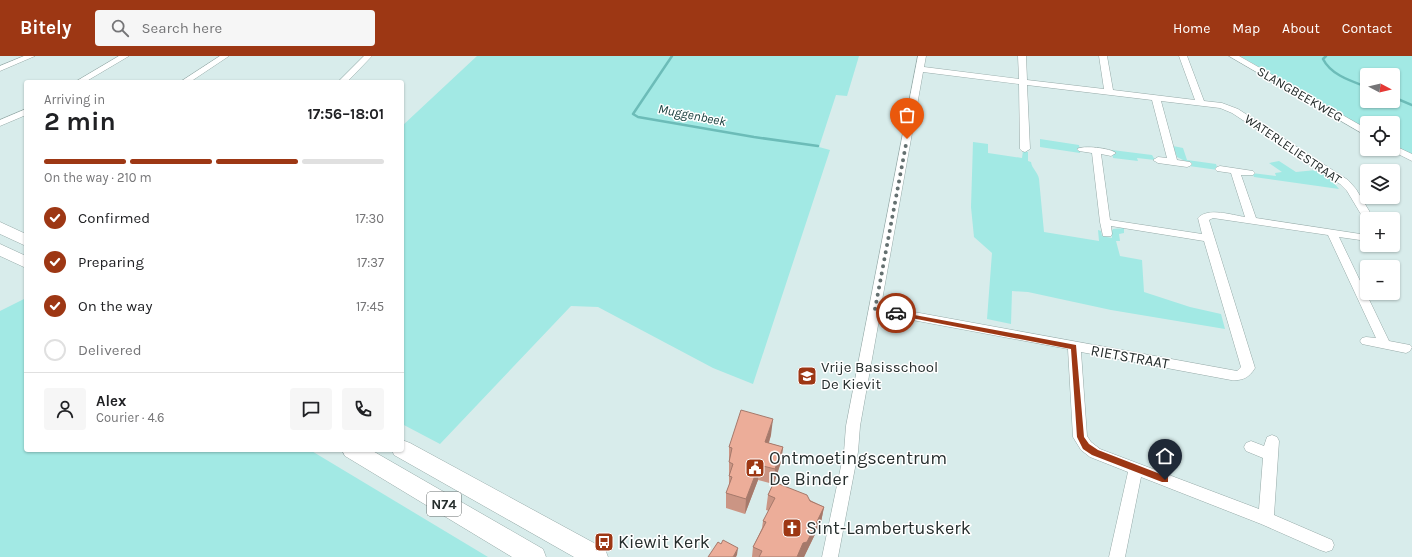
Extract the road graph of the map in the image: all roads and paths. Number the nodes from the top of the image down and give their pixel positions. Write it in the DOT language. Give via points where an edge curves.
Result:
graph roads {
  1 [pos="31,56"];
  2 [pos="125,56"];
  3 [pos="225,56"];
  4 [pos="368,56"];
  5 [pos="922,56"];
  6 [pos="1022,56"];
  7 [pos="1103,56"];
  8 [pos="1183,56"];
  9 [pos="1233,56"];
  10 [pos="0,69"];
  11 [pos="920,69"];
  12 [pos="83,80"];
  13 [pos="187,80"];
  14 [pos="344,80"];
  15 [pos="1022,82"];
  16 [pos="1109,92"];
  17 [pos="1156,98"];
  18 [pos="1200,103"];
  19 [pos="24,113"];
  20 [pos="0,123"];
  21 [pos="1360,129"];
  22 [pos="1036,142"];
  23 [pos="1082,149"];
  24 [pos="1096,151"];
  25 [pos="1400,152"];
  26 [pos="1111,153"];
  27 [pos="1412,158"];
  28 [pos="1158,160"];
  29 [pos="1174,162"];
  30 [pos="1187,164"];
  31 [pos="1220,169"];
  32 [pos="1235,171"];
  33 [pos="1250,173"];
  34 [pos="1365,212"];
  35 [pos="1251,220"];
  36 [pos="1106,222"];
  37 [pos="0,227"];
  38 [pos="1332,233"];
  39 [pos="1107,234"];
  40 [pos="1360,237"];
  41 [pos="1208,238"];
  42 [pos="24,239"];
  43 [pos="0,249"];
  44 [pos="24,263"];
  45 [pos="875,309"];
  46 [pos="1366,342"];
  47 [pos="1385,345"];
  48 [pos="1074,347"];
  49 [pos="1406,348"];
  50 [pos="1251,446"];
  51 [pos="404,450"];
  52 [pos="356,452"];
  53 [pos="1136,468"];
  54 [pos="1266,519"];
  55 [pos="1326,545"];
  56 [pos="534,557"];
  57 [pos="596,557"];
  58 [pos="830,557"];
  59 [pos="1117,557"];
  1 -- 10 [label="street"];
  2 -- 12 [label="street"];
  3 -- 13 [label="street"];
  4 -- 14 [label="street"];
  5 -- 11 [label="street"];
  6 -- 15 [label="street"];
  7 -- 16 [label="street"];
  8 -- 18 [label="street"];
  9 -- 21 [label="street, SLANGBEEKWEG"];
  11 -- 15 [label="street, WATERLELIESTRAAT"];
  11 -- 45 [label="street"];
  15 -- 16 [label="street, WATERLELIESTRAAT"];
  15 -- 22 [label="street" via="1025,145"];
  16 -- 17 [label="street, WATERLELIESTRAAT"];
  17 -- 18 [label="street, WATERLELIESTRAAT"];
  17 -- 29 [label="street"];
  18 -- 34 [label="street, WATERLELIESTRAAT" via="1235,111 1344,182"];
  19 -- 20 [label="street"];
  23 -- 24 [label="street"];
  24 -- 26 [label="street"];
  24 -- 36 [label="street"];
  25 -- 27 [label="street"];
  28 -- 29 [label="street"];
  29 -- 30 [label="street"];
  31 -- 32 [label="street"];
  32 -- 33 [label="street"];
  32 -- 35 [label="street"];
  35 -- 38 [label="street, RIETSTRAAT"];
  35 -- 41 [label="street, RIETSTRAAT" via="1213,215 1204,218"];
  36 -- 39 [label="street"];
  36 -- 41 [label="street"];
  37 -- 42 [label="main road"];
  38 -- 40 [label="street, RIETSTRAAT"];
  38 -- 47 [label="street"];
  41 -- 48 [label="street, RIETSTRAAT" via="1248,368 1240,376"];
  43 -- 44 [label="main road"];
  45 -- 48 [label="street, RIETSTRAAT"];
  45 -- 58 [label="street"];
  46 -- 47 [label="street"];
  47 -- 49 [label="street"];
  48 -- 53 [label="street" via="1080,437 1095,453"];
  50 -- 54 [label="street" via="1272,448"];
  51 -- 57 [label="main road, N74"];
  52 -- 56 [label="main road, N74"];
  53 -- 54 [label="street"];
  53 -- 59 [label="street"];
  54 -- 55 [label="street"];
}
